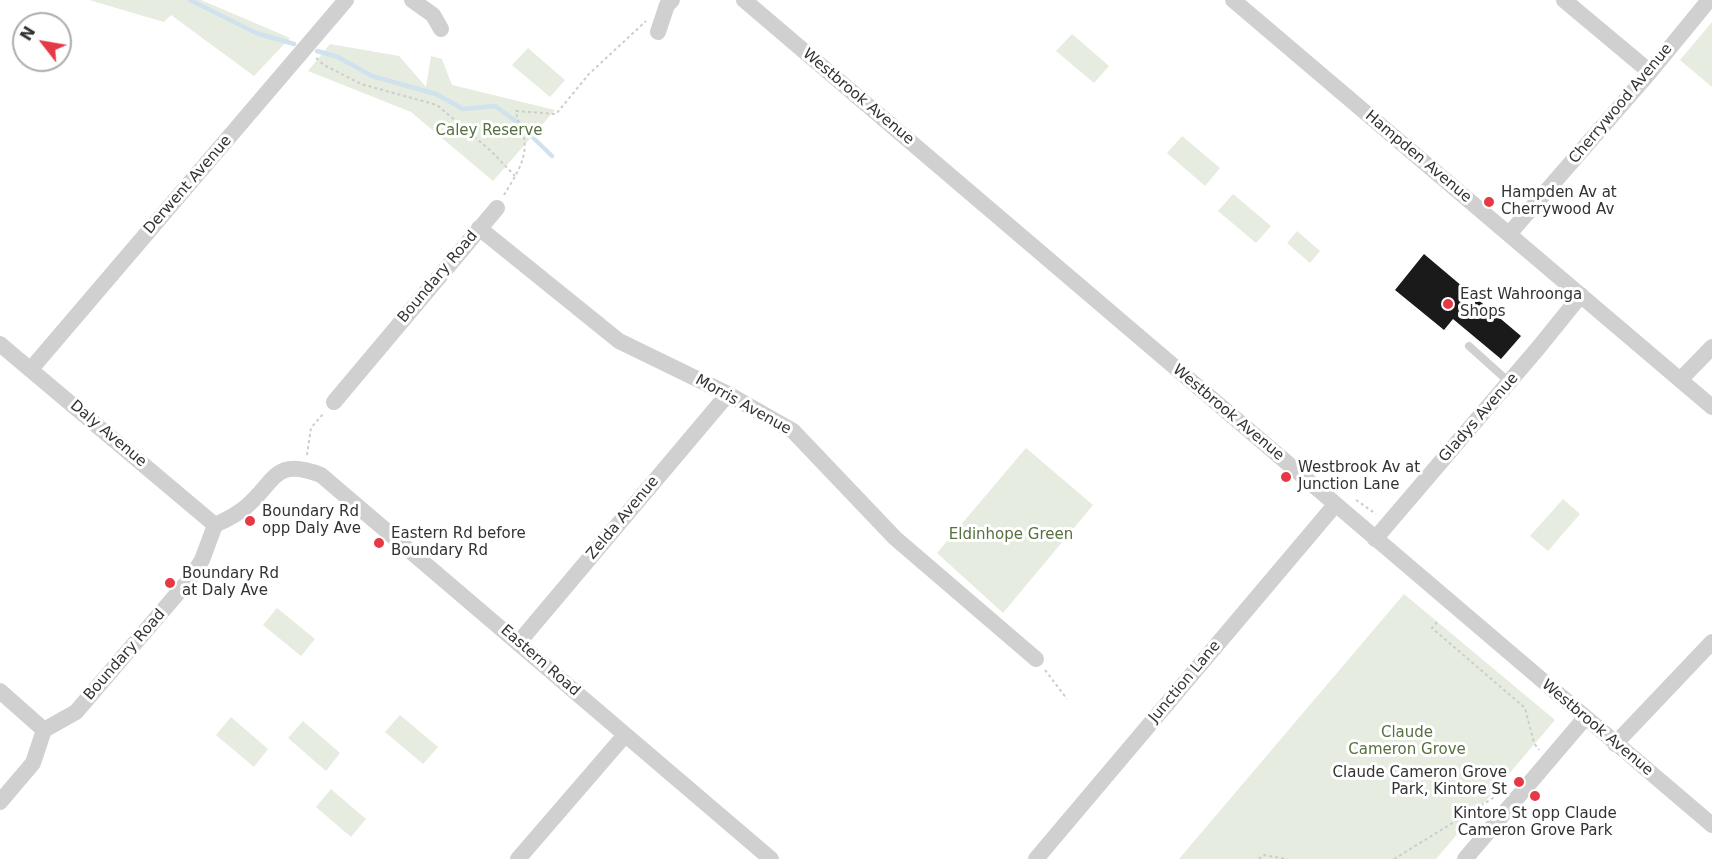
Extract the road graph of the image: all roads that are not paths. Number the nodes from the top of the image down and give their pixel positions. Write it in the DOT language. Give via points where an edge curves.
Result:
graph roads {
  1 [pos="346,0"];
  2 [pos="412,0"];
  3 [pos="744,0"];
  4 [pos="1233,0"];
  5 [pos="1564,0"];
  6 [pos="1709,0"];
  7 [pos="670,3"];
  8 [pos="441,28"];
  9 [pos="658,32"];
  10 [pos="1650,72"];
  11 [pos="496,208"];
  12 [pos="479,228"];
  13 [pos="1509,234"];
  14 [pos="1581,295"];
  15 [pos="0,344"];
  16 [pos="1469,346"];
  17 [pos="1712,347"];
  18 [pos="31,369"];
  19 [pos="1680,380"];
  20 [pos="1509,382"];
  21 [pos="728,394"];
  22 [pos="333,402"];
  23 [pos="1712,407"];
  24 [pos="1335,505"];
  25 [pos="215,525"];
  26 [pos="1375,538"];
  27 [pos="519,642"];
  28 [pos="1712,642"];
  29 [pos="1036,659"];
  30 [pos="0,691"];
  31 [pos="1585,718"];
  32 [pos="44,730"];
  33 [pos="625,735"];
  34 [pos="1615,744"];
  35 [pos="0,802"];
  36 [pos="1712,825"];
  37 [pos="518,859"];
  38 [pos="771,859"];
  39 [pos="1036,859"];
  40 [pos="1465,859"];
  1 -- 18 [label="street, Derwent Avenue"];
  2 -- 8 [label="street" via="433,15"];
  3 -- 24 [label="street, Westbrook Avenue"];
  4 -- 13 [label="street, Hampden Avenue"];
  5 -- 10 [label="street"];
  6 -- 10 [label="street, Cherrywood Avenue"];
  7 -- 9 [label="street"];
  10 -- 13 [label="street, Cherrywood Avenue"];
  11 -- 12 [label="street, Boundary Road"];
  12 -- 21 [label="street, Morris Avenue" via="619,341"];
  12 -- 22 [label="street, Boundary Road"];
  13 -- 14 [label="street, Hampden Avenue"];
  14 -- 19 [label="street, Hampden Avenue"];
  14 -- 20 [label="street, Gladys Avenue"];
  15 -- 18 [label="street, Daly Avenue"];
  16 -- 20 [label="lane"];
  17 -- 19 [label="street"];
  18 -- 25 [label="street, Daly Avenue"];
  19 -- 23 [label="street, Hampden Avenue"];
  20 -- 26 [label="street, Gladys Avenue"];
  21 -- 27 [label="street, Zelda Avenue"];
  21 -- 29 [label="street, Morris Avenue" via="793,431 895,538"];
  24 -- 26 [label="street, Westbrook Avenue"];
  24 -- 39 [label="street, Junction Lane"];
  25 -- 27 [label="street, Eastern Road" via="248,506 272,478 289,469 321,475"];
  25 -- 32 [label="street, Boundary Road" via="202,560 189,580 76,711"];
  26 -- 31 [label="street, Westbrook Avenue"];
  27 -- 33 [label="street, Eastern Road"];
  28 -- 34 [label="street"];
  30 -- 32 [label="street"];
  31 -- 34 [label="street, Westbrook Avenue"];
  31 -- 40 [label="street"];
  32 -- 35 [label="street" via="33,763"];
  33 -- 37 [label="street"];
  33 -- 38 [label="street, Eastern Road"];
  34 -- 36 [label="street, Westbrook Avenue"];
}
